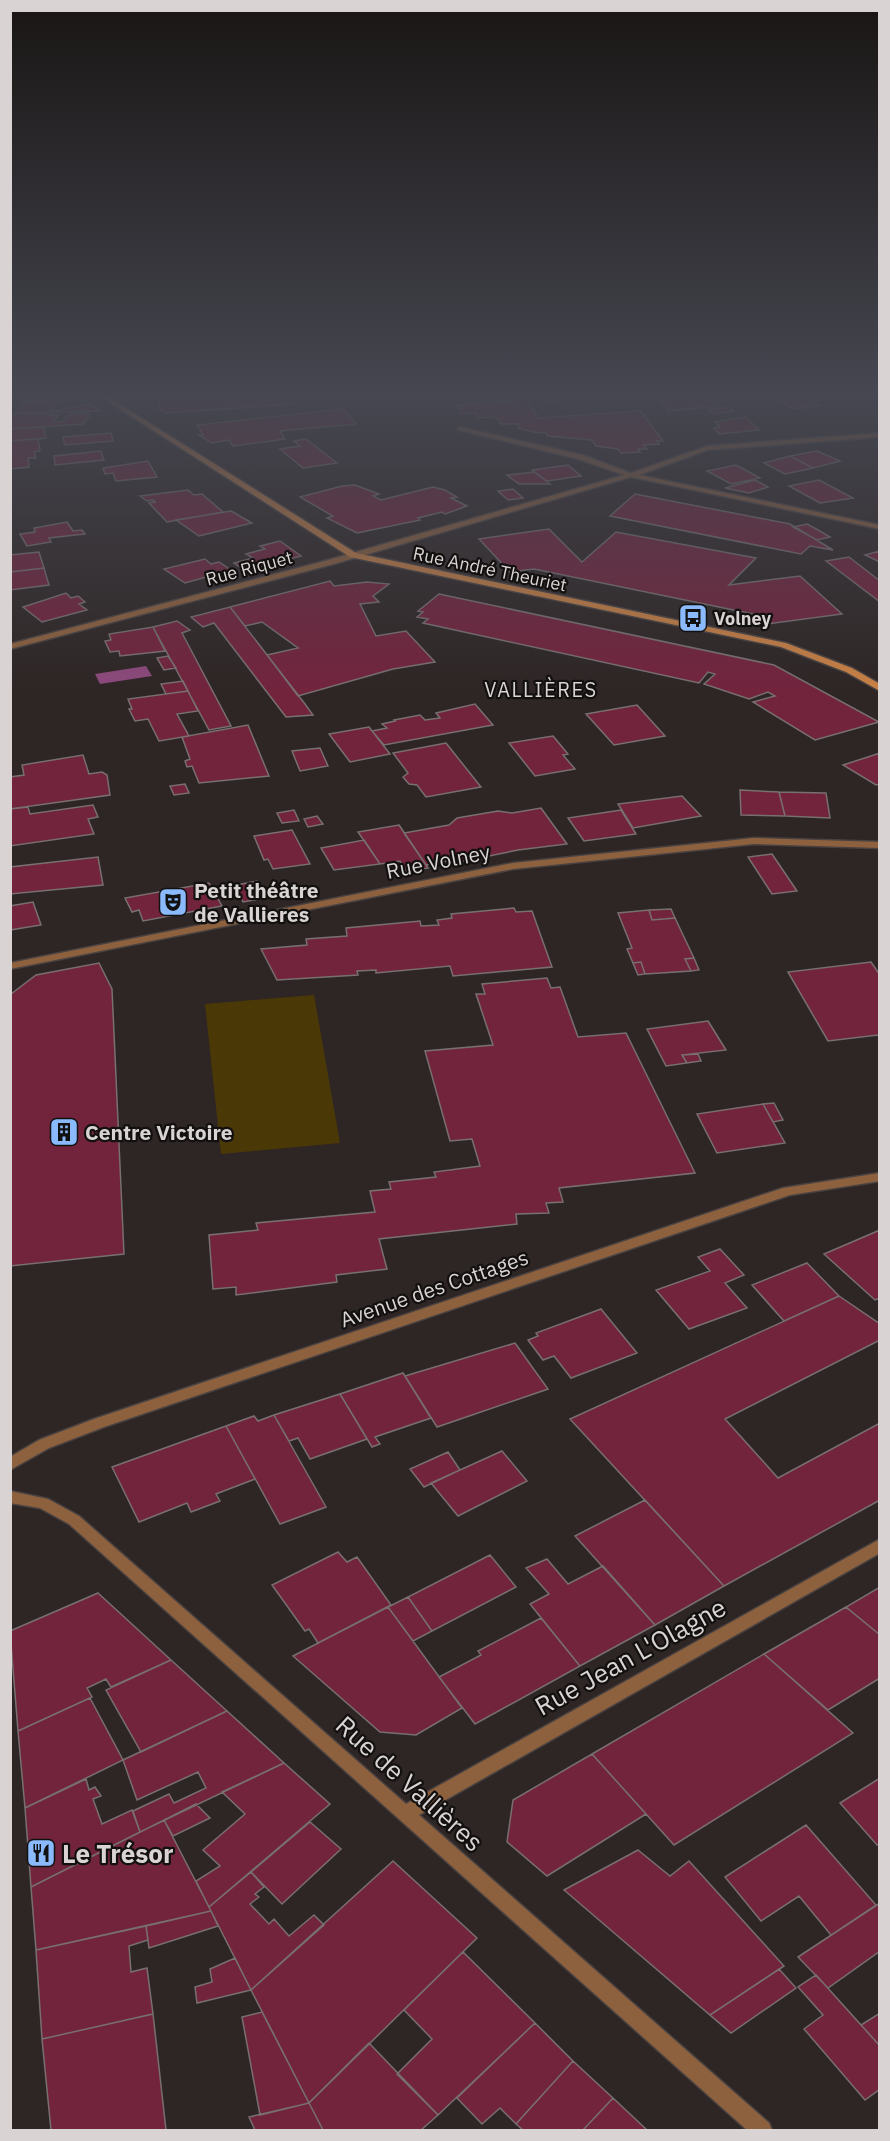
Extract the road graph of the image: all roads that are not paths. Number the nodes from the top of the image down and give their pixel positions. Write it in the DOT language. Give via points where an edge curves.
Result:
graph roads {
  1 [pos="250,490"];
  2 [pos="579,490"];
  3 [pos="702,490"];
  4 [pos="879,527"];
  5 [pos="353,555"];
  6 [pos="10,647"];
  7 [pos="879,687"];
  8 [pos="879,845"];
  9 [pos="10,966"];
  10 [pos="879,1178"];
  11 [pos="10,1464"];
  12 [pos="10,1497"];
  13 [pos="879,1545"];
  14 [pos="406,1813"];
  15 [pos="762,2130"];
  1 -- 5 [label="street, Rue André Theuriet"];
  2 -- 5 [label="street, Rue Riquet"];
  3 -- 4 [label="street"];
  5 -- 6 [label="street, Rue Riquet"];
  5 -- 7 [label="street, Rue André Theuriet" via="783,645 849,670"];
  8 -- 9 [label="street, Rue Volney" via="753,841 513,866"];
  10 -- 11 [label="street, Avenue des Cottages" via="788,1191 99,1423 44,1444"];
  12 -- 14 [label="street, Rue de Vallières" via="43,1503 74,1520"];
  13 -- 14 [label="street, Rue Jean L'Olagne"];
  14 -- 15 [label="street, Rue de Vallières"];
}
